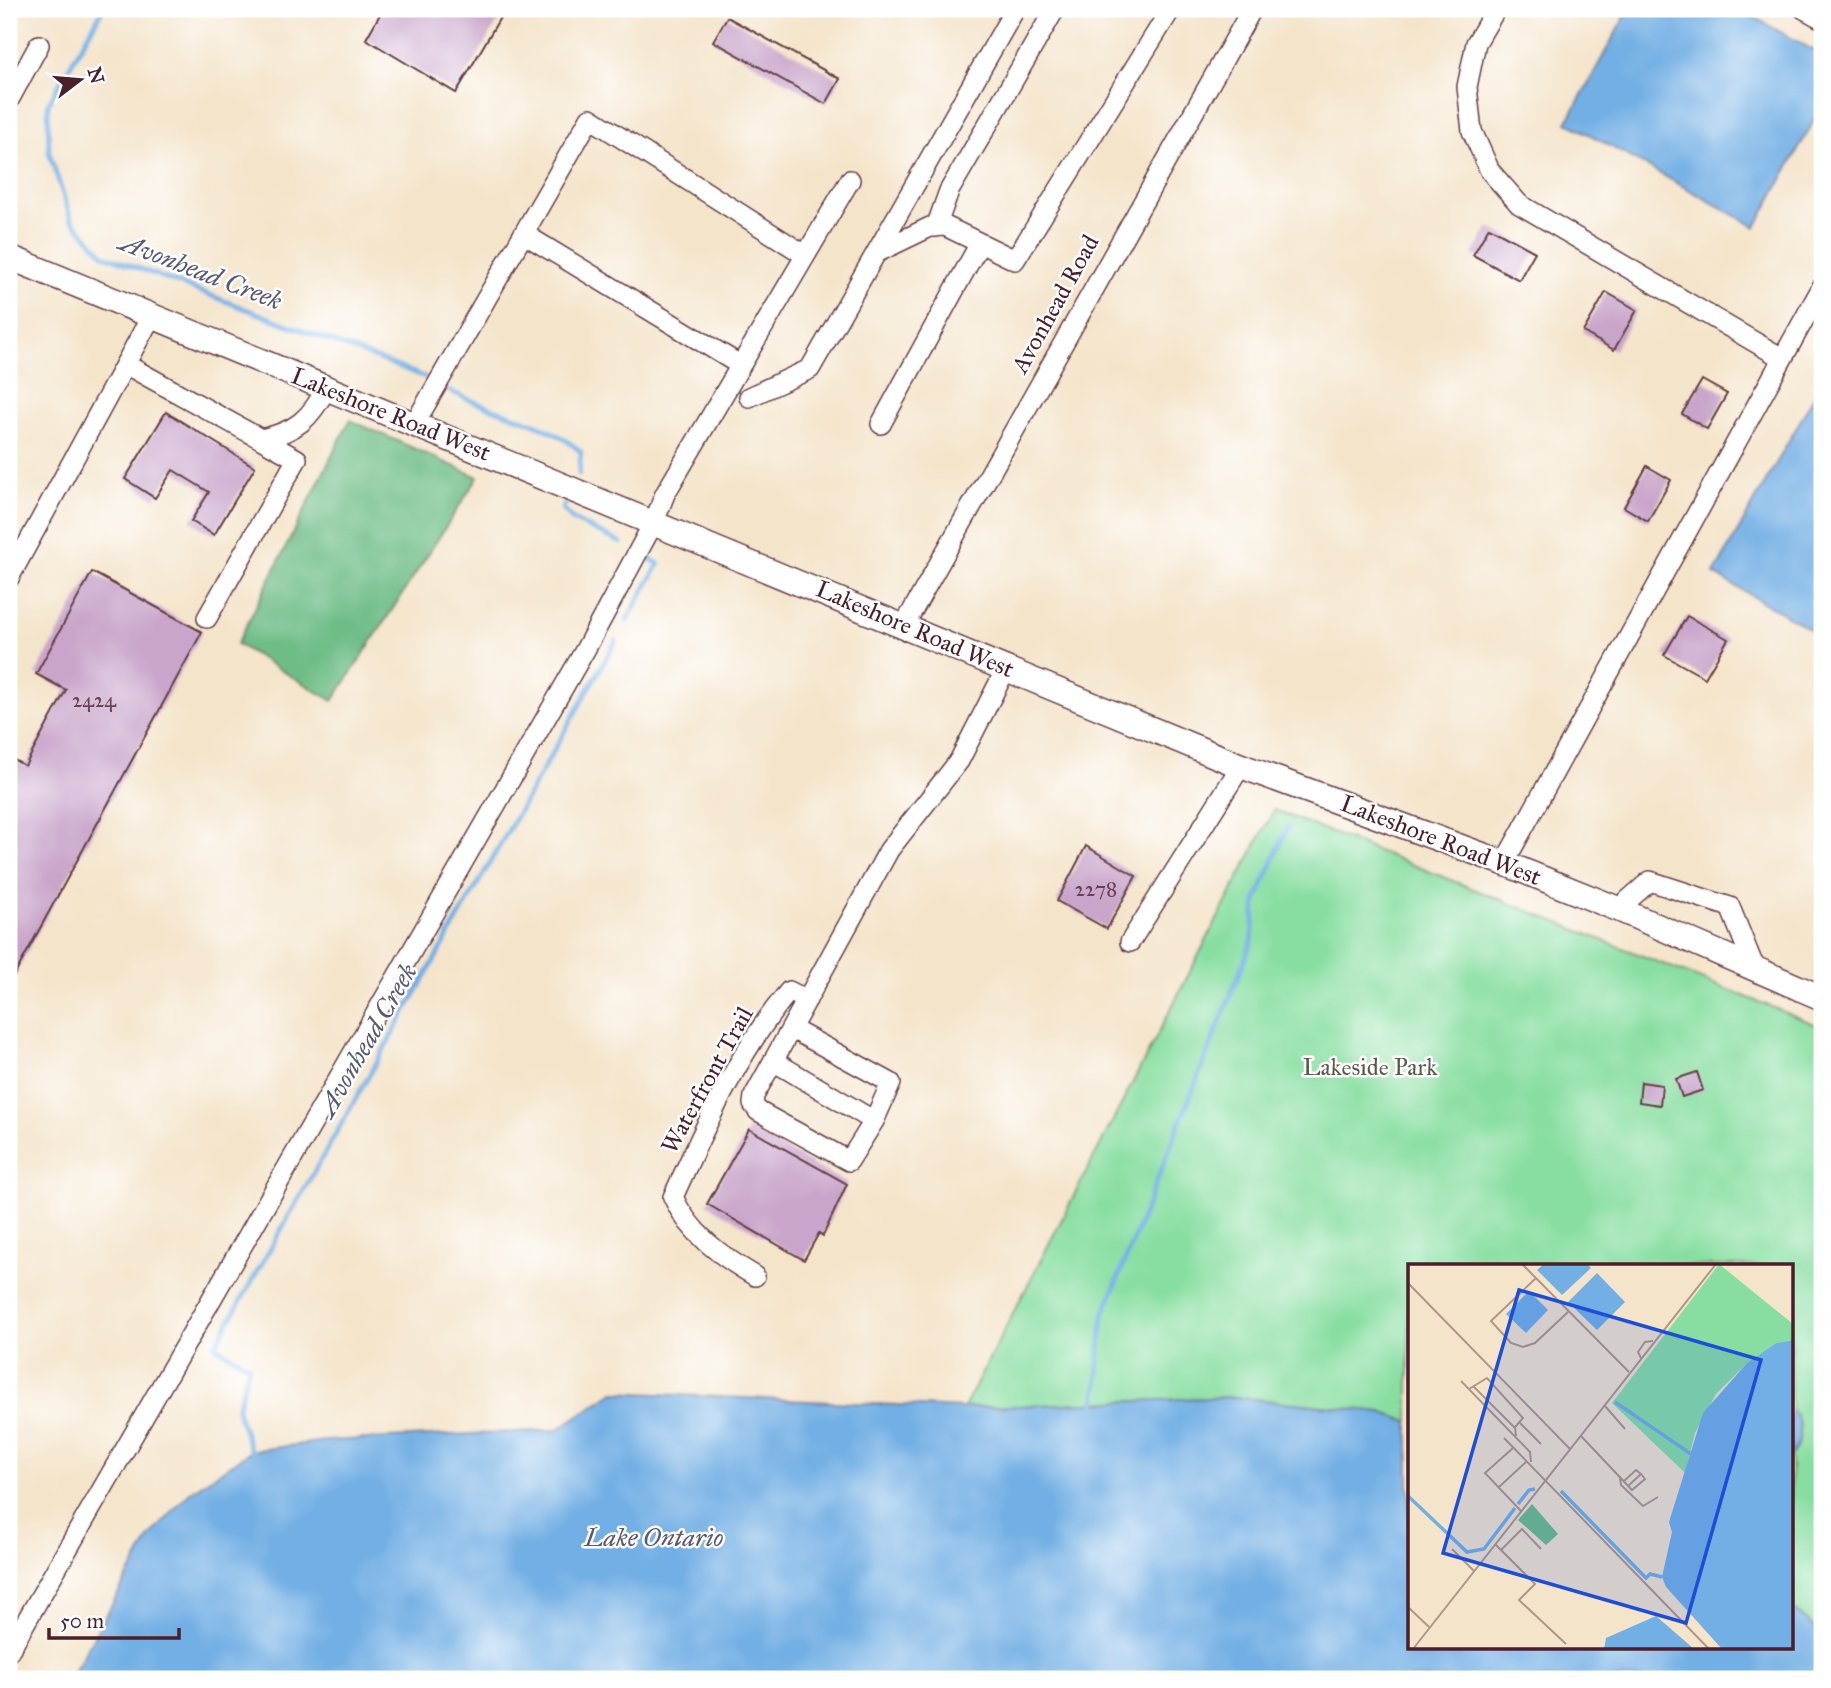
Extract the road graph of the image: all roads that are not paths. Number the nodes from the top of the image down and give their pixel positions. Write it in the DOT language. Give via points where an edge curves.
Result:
graph roads {
  1 [pos="1015,9"];
  2 [pos="1055,9"];
  3 [pos="1171,9"];
  4 [pos="1252,9"];
  5 [pos="1496,9"];
  6 [pos="1804,9"];
  7 [pos="1822,19"];
  8 [pos="39,46"];
  9 [pos="9,100"];
  10 [pos="850,180"];
  11 [pos="936,227"];
  12 [pos="524,234"];
  13 [pos="979,243"];
  14 [pos="876,253"];
  15 [pos="806,255"];
  16 [pos="9,257"];
  17 [pos="1822,287"];
  18 [pos="152,315"];
  19 [pos="1782,358"];
  20 [pos="125,365"];
  21 [pos="740,365"];
  22 [pos="326,388"];
  23 [pos="711,415"];
  24 [pos="415,423"];
  25 [pos="881,424"];
  26 [pos="261,439"];
  27 [pos="654,522"];
  28 [pos="9,578"];
  29 [pos="208,618"];
  30 [pos="905,624"];
  31 [pos="1007,667"];
  32 [pos="1241,766"];
  33 [pos="1504,863"];
  34 [pos="1618,909"];
  35 [pos="1130,942"];
  36 [pos="1755,969"];
  37 [pos="1822,998"];
  38 [pos="807,1000"];
  39 [pos="792,1029"];
  40 [pos="775,1062"];
  41 [pos="874,1121"];
  42 [pos="755,1276"];
  43 [pos="9,1651"];
  1 -- 14 [label="street"];
  2 -- 11 [label="street" via="949,191"];
  3 -- 13 [label="street" via="1015,260"];
  4 -- 30 [label="street, Avonhead Road"];
  5 -- 19 [label="street" via="1476,43 1467,87 1472,131 1490,171 1519,204"];
  6 -- 7 [label="street"];
  8 -- 9 [label="street"];
  10 -- 15 [label="street"];
  11 -- 13 [label="street" via="945,226"];
  11 -- 14 [label="street"];
  12 -- 15 [label="street" via="590,118"];
  12 -- 21 [label="street"];
  12 -- 24 [label="street"];
  13 -- 25 [label="street"];
  14 -- 23 [label="street" via="810,369"];
  15 -- 21 [label="street"];
  16 -- 18 [label="main road, Lakeshore Road West"];
  17 -- 19 [label="street"];
  18 -- 20 [label="street"];
  18 -- 22 [label="main road, Lakeshore Road West"];
  19 -- 33 [label="street"];
  20 -- 26 [label="street"];
  20 -- 28 [label="street"];
  21 -- 23 [label="street"];
  22 -- 24 [label="main road, Lakeshore Road West"];
  22 -- 26 [label="street" via="306,421 281,435"];
  23 -- 27 [label="street"];
  24 -- 27 [label="main road, Lakeshore Road West"];
  26 -- 29 [label="street" via="297,459"];
  27 -- 30 [label="main road, Lakeshore Road West"];
  27 -- 43 [label="street" via="585,650"];
  30 -- 31 [label="main road, Lakeshore Road West"];
  31 -- 32 [label="main road, Lakeshore Road West"];
  31 -- 38 [label="street" via="959,761 889,850"];
  32 -- 33 [label="main road, Lakeshore Road West"];
  32 -- 35 [label="street"];
  33 -- 34 [label="main road, Lakeshore Road West"];
  34 -- 36 [label="main road, Lakeshore Road West"];
  34 -- 36 [label="street" via="1650,881 1730,907"];
  36 -- 37 [label="main road, Lakeshore Road West"];
  38 -- 39 [label="street"];
  38 -- 42 [label="street, Waterfront Trail" via="789,991 765,1020 717,1102 673,1197 683,1219 700,1237"];
  39 -- 40 [label="street"];
  39 -- 41 [label="street" via="891,1083"];
  40 -- 41 [label="street"];
  40 -- 41 [label="street" via="754,1096 758,1111 849,1161"];
}
